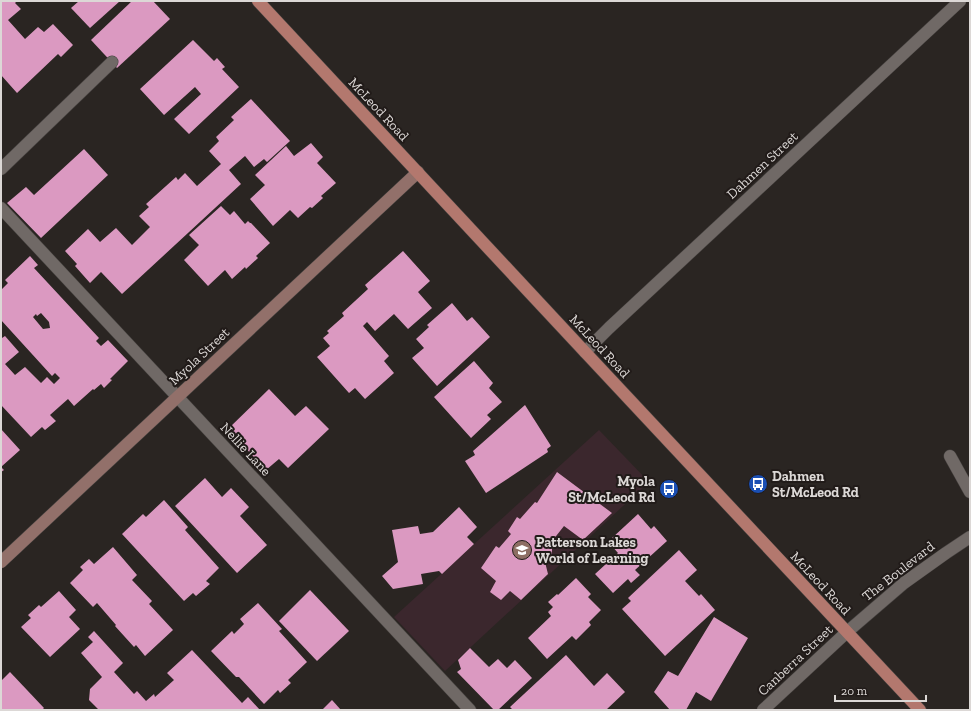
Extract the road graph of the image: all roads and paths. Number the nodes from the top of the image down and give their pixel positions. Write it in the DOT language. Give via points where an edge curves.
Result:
graph roads {
  1 [pos="258,1"];
  2 [pos="960,1"];
  3 [pos="112,62"];
  4 [pos="1,169"];
  5 [pos="418,172"];
  6 [pos="1,208"];
  7 [pos="585,352"];
  8 [pos="177,398"];
  9 [pos="950,456"];
  10 [pos="970,492"];
  11 [pos="970,537"];
  12 [pos="1,562"];
  13 [pos="847,632"];
  14 [pos="470,710"];
  15 [pos="763,710"];
  16 [pos="920,710"];
  1 -- 5 [label="main road, McLeod Road"];
  2 -- 7 [label="street, Dahmen Street"];
  3 -- 4 [label="street"];
  5 -- 7 [label="main road, McLeod Road"];
  5 -- 8 [label="street, Myola Street"];
  6 -- 8 [label="street, Nellie Lane"];
  7 -- 13 [label="main road, McLeod Road"];
  8 -- 12 [label="street, Myola Street"];
  8 -- 14 [label="street, Nellie Lane"];
  9 -- 10 [label="street"];
  11 -- 13 [label="street, The Boulevard" via="904,583"];
  13 -- 15 [label="street, Canberra Street"];
  13 -- 16 [label="main road, McLeod Road"];
}
